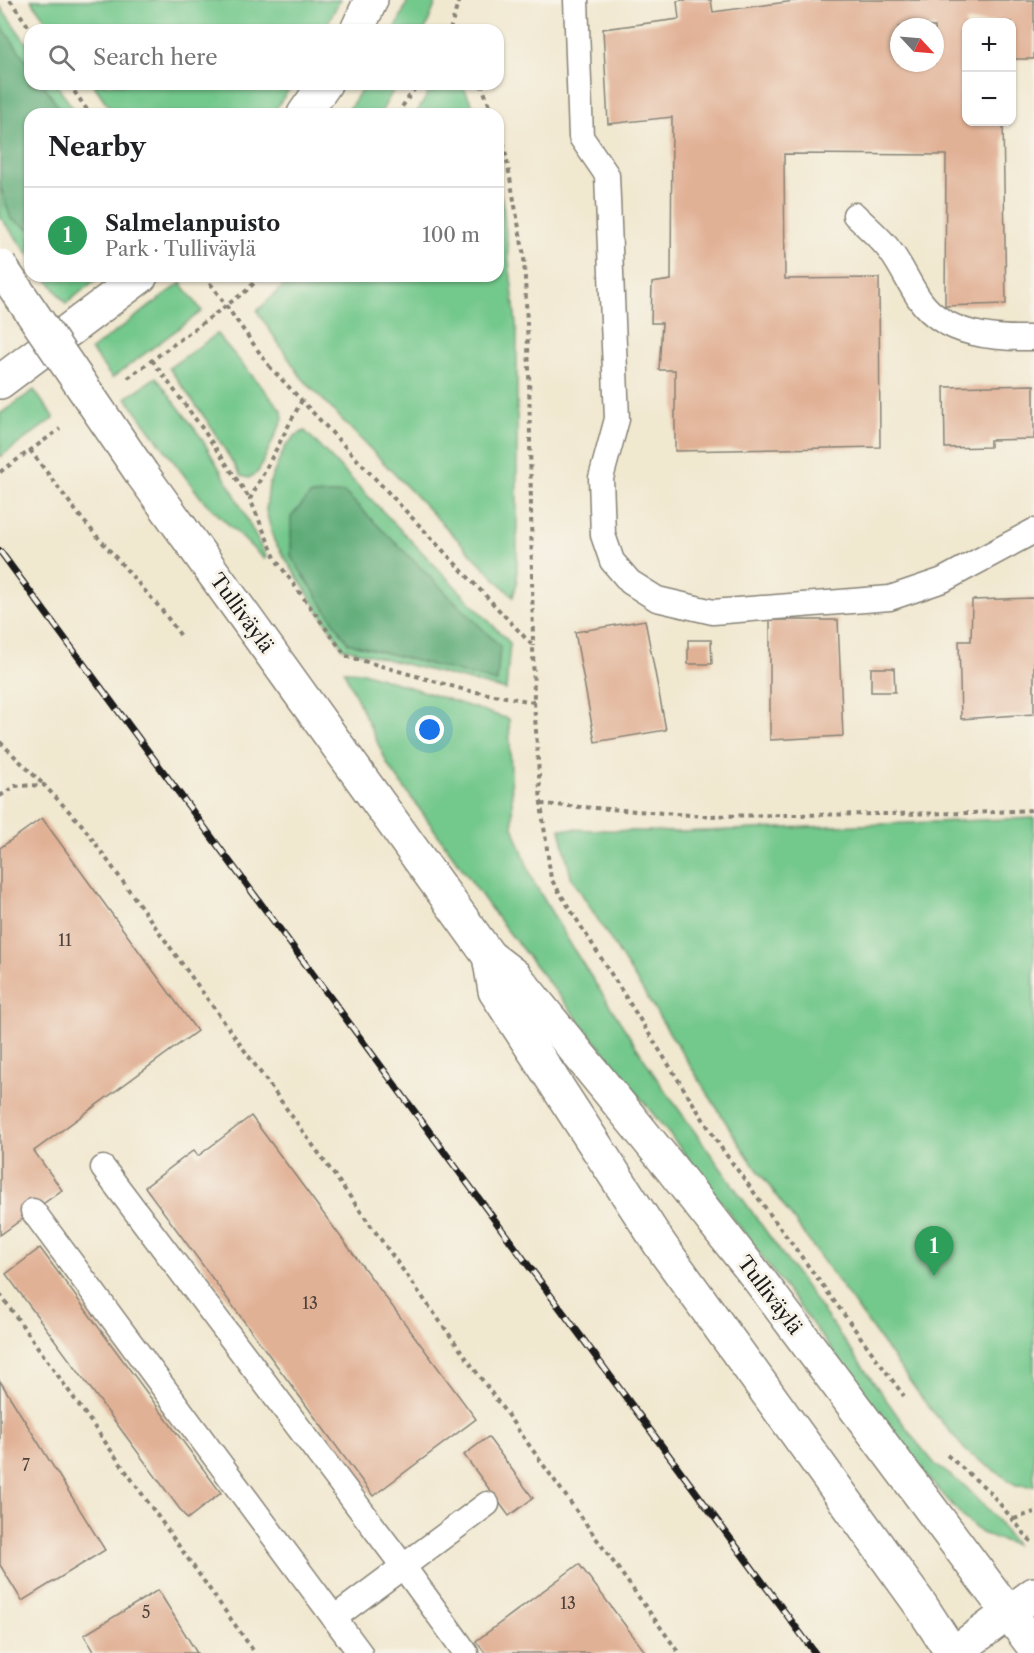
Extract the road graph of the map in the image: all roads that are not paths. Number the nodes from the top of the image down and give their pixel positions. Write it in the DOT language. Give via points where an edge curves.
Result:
graph roads {
  1 [pos="371,0"];
  2 [pos="576,0"];
  3 [pos="360,24"];
  4 [pos="321,90"];
  5 [pos="308,108"];
  6 [pos="855,215"];
  7 [pos="0,266"];
  8 [pos="133,282"];
  9 [pos="1034,338"];
  10 [pos="0,382"];
  11 [pos="1034,531"];
  12 [pos="489,956"];
  13 [pos="103,1168"];
  14 [pos="33,1211"];
  15 [pos="487,1504"];
  16 [pos="403,1566"];
  17 [pos="1021,1602"];
  18 [pos="334,1618"];
  19 [pos="1034,1647"];
  20 [pos="360,1653"];
  21 [pos="466,1653"];
  22 [pos="953,1653"];
  1 -- 3 [label="main road"];
  2 -- 11 [label="lane" via="581,136 607,175 617,419 601,478 603,535 612,561 630,582 657,599 713,612 890,598 943,580"];
  4 -- 5 [label="main road"];
  6 -- 9 [label="lane" via="890,250 920,301 940,321 964,332"];
  7 -- 12 [label="main road, Tulliväylä, bridge" via="142,474"];
  8 -- 10 [label="main road"];
  12 -- 17 [label="main road, Tulliväylä" via="515,976"];
  12 -- 22 [label="main road, Tulliväylä" via="495,991 661,1246"];
  13 -- 16 [label="lane"];
  14 -- 18 [label="lane"];
  15 -- 16 [label="lane"];
  16 -- 18 [label="lane"];
  16 -- 21 [label="lane"];
  17 -- 19 [label="main road, Tulliväylä"];
  17 -- 22 [label="main road"];
  18 -- 20 [label="lane"];
}
